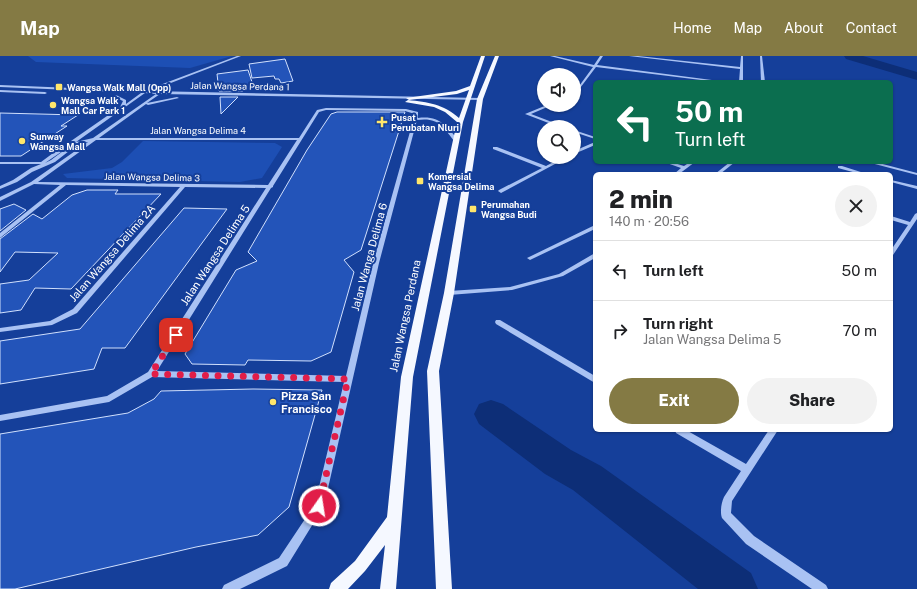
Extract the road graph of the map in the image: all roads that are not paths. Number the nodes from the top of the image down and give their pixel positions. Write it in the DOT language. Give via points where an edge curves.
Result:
graph roads {
  1 [pos="240,56"];
  2 [pos="483,56"];
  3 [pos="497,56"];
  4 [pos="551,56"];
  5 [pos="602,56"];
  6 [pos="630,56"];
  7 [pos="742,56"];
  8 [pos="761,56"];
  9 [pos="594,66"];
  10 [pos="741,68"];
  11 [pos="668,75"];
  12 [pos="666,80"];
  13 [pos="709,80"];
  14 [pos="741,80"];
  15 [pos="763,80"];
  16 [pos="171,82"];
  17 [pos="164,85"];
  18 [pos="581,85"];
  19 [pos="0,86"];
  20 [pos="472,87"];
  21 [pos="0,91"];
  22 [pos="125,92"];
  23 [pos="144,92"];
  24 [pos="159,93"];
  25 [pos="115,96"];
  26 [pos="138,97"];
  27 [pos="153,97"];
  28 [pos="177,98"];
  29 [pos="409,100"];
  30 [pos="466,101"];
  31 [pos="480,101"];
  32 [pos="122,108"];
  33 [pos="135,110"];
  34 [pos="537,110"];
  35 [pos="416,119"];
  36 [pos="544,120"];
  37 [pos="460,122"];
  38 [pos="581,133"];
  39 [pos="593,137"];
  40 [pos="95,139"];
  41 [pos="301,139"];
  42 [pos="457,141"];
  43 [pos="593,144"];
  44 [pos="495,148"];
  45 [pos="581,150"];
  46 [pos="0,163"];
  47 [pos="42,163"];
  48 [pos="553,164"];
  49 [pos="672,164"];
  50 [pos="690,164"];
  51 [pos="731,164"];
  52 [pos="877,164"];
  53 [pos="840,167"];
  54 [pos="545,168"];
  55 [pos="684,168"];
  56 [pos="30,171"];
  57 [pos="679,172"];
  58 [pos="720,172"];
  59 [pos="858,172"];
  60 [pos="917,174"];
  61 [pos="893,182"];
  62 [pos="33,183"];
  63 [pos="64,184"];
  64 [pos="183,186"];
  65 [pos="271,187"];
  66 [pos="0,188"];
  67 [pos="917,188"];
  68 [pos="501,190"];
  69 [pos="0,199"];
  70 [pos="917,216"];
  71 [pos="893,219"];
  72 [pos="911,224"];
  73 [pos="593,228"];
  74 [pos="0,236"];
  75 [pos="893,251"];
  76 [pos="593,256"];
  77 [pos="530,258"];
  78 [pos="449,293"];
  79 [pos="498,322"];
  80 [pos="0,330"];
  81 [pos="151,374"];
  82 [pos="348,379"];
  83 [pos="593,379"];
  84 [pos="0,418"];
  85 [pos="682,432"];
  86 [pos="773,432"];
  87 [pos="747,470"];
  88 [pos="394,520"];
  89 [pos="228,589"];
  90 [pos="337,589"];
  91 [pos="388,589"];
  92 [pos="444,589"];
  93 [pos="822,589"];
  1 -- 16 [label="street"];
  2 -- 20 [label="main road, Jalan Wangsa Perdana"];
  3 -- 31 [label="main road"];
  4 -- 9 [label="street"];
  5 -- 9 [label="street"];
  6 -- 10 [label="street"];
  7 -- 10 [label="street"];
  8 -- 15 [label="street"];
  9 -- 11 [label="street"];
  9 -- 18 [label="street"];
  10 -- 14 [label="street"];
  11 -- 12 [label="street"];
  11 -- 13 [label="street"];
  16 -- 17 [label="street"];
  16 -- 24 [label="street"];
  17 -- 22 [label="street"];
  17 -- 23 [label="street"];
  19 -- 22 [label="street, Jalan Wangsa Perdana 1"];
  20 -- 29 [label="main road"];
  20 -- 30 [label="main road, Jalan Wangsa Perdana"];
  21 -- 25 [label="street, Jalan Wangsa Perdana 1"];
  22 -- 23 [label="street, Jalan Wangsa Perdana 1"];
  23 -- 24 [label="street, Jalan Wangsa Perdana 1"];
  23 -- 26 [label="street"];
  24 -- 27 [label="street"];
  24 -- 29 [label="street, Jalan Wangsa Perdana 1"];
  25 -- 26 [label="street, Jalan Wangsa Perdana 1"];
  25 -- 32 [label="street" via="125,102"];
  26 -- 27 [label="street, Jalan Wangsa Perdana 1"];
  26 -- 32 [label="street"];
  27 -- 28 [label="street, Jalan Wangsa Perdana 1"];
  27 -- 33 [label="street"];
  28 -- 29 [label="street, Jalan Wangsa Perdana 1"];
  28 -- 33 [label="street" via="156,101"];
  29 -- 30 [label="street, Jalan Wangsa Perdana 1"];
  29 -- 37 [label="main road" via="446,109"];
  30 -- 31 [label="street, Jalan Wangsa Perdana 1"];
  30 -- 37 [label="main road, Jalan Wangsa Perdana"];
  31 -- 78 [label="main road"];
  32 -- 47 [label="street"];
  33 -- 40 [label="street"];
  34 -- 36 [label="street" via="527,114"];
  35 -- 41 [label="street, Jalan Wangsa Delima 5" via="417,114 405,110 326,109 317,114"];
  35 -- 42 [label="street" via="436,119"];
  35 -- 82 [label="street, Jalan Wanga Delima 6"];
  37 -- 42 [label="main road, Jalan Wangsa Perdana"];
  38 -- 39 [label="street"];
  40 -- 41 [label="street, Jalan Wangsa Delima 4"];
  40 -- 56 [label="street" via="77,143 54,161"];
  40 -- 62 [label="street"];
  41 -- 65 [label="street, Jalan Wangsa Delima 5"];
  42 -- 88 [label="main road, Jalan Wangsa Perdana" via="407,377"];
  43 -- 45 [label="street"];
  44 -- 54 [label="street"];
  46 -- 47 [label="street"];
  47 -- 56 [label="street"];
  48 -- 54 [label="street"];
  49 -- 55 [label="street"];
  50 -- 55 [label="street"];
  51 -- 58 [label="street"];
  52 -- 60 [label="street"];
  53 -- 59 [label="street"];
  54 -- 68 [label="street"];
  55 -- 57 [label="street"];
  56 -- 66 [label="street"];
  61 -- 67 [label="street"];
  62 -- 63 [label="street, Jalan Wangsa Delima 3"];
  62 -- 69 [label="street"];
  63 -- 64 [label="street, Jalan Wangsa Delima 3"];
  63 -- 74 [label="street"];
  64 -- 65 [label="street, Jalan Wangsa Delima 3"];
  64 -- 80 [label="street, Jalan Wangsa Delima 2A" via="75,311 52,323"];
  65 -- 81 [label="street, Jalan Wangsa Delima 5"];
  70 -- 72 [label="street"];
  71 -- 72 [label="street"];
  72 -- 75 [label="street"];
  73 -- 77 [label="street"];
  76 -- 78 [label="street" via="561,275 510,289"];
  78 -- 92 [label="main road" via="433,371"];
  79 -- 83 [label="street"];
  81 -- 82 [label="street"];
  81 -- 84 [label="street, Jalan Wangsa Delima 5" via="109,399"];
  82 -- 89 [label="street, Jalan Wanga Delima 6" via="319,506 283,562"];
  85 -- 87 [label="street"];
  86 -- 87 [label="street"];
  87 -- 93 [label="street" via="727,500 726,515 750,540"];
  88 -- 90 [label="main road" via="360,566"];
  88 -- 91 [label="main road, Jalan Wangsa Perdana"];
}
